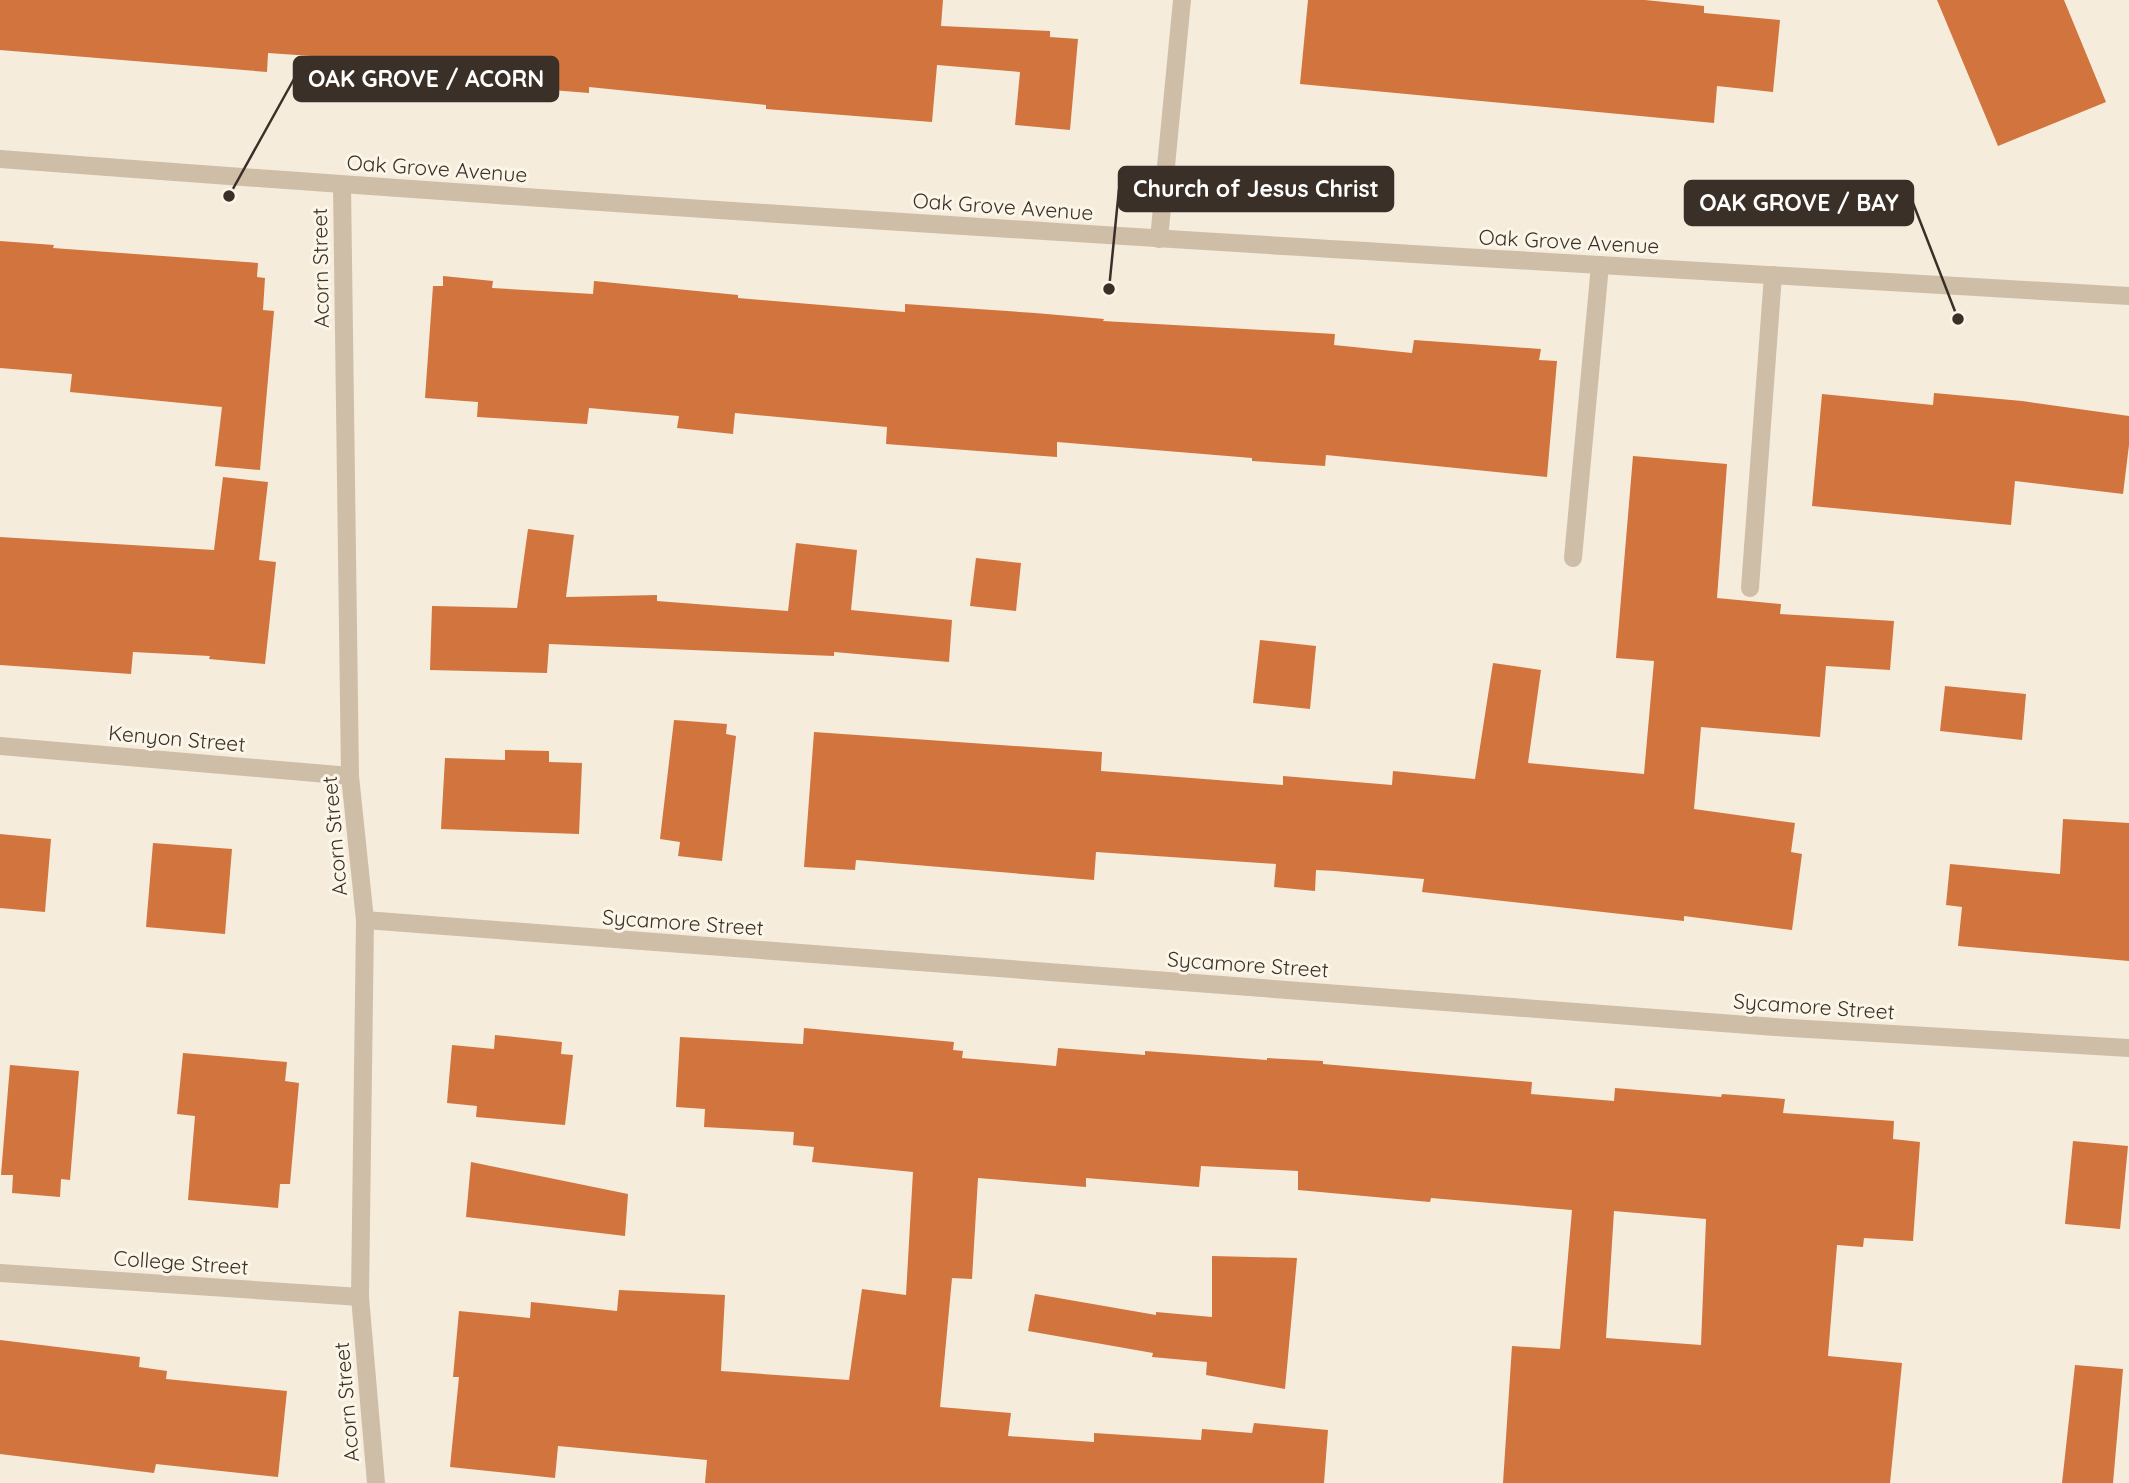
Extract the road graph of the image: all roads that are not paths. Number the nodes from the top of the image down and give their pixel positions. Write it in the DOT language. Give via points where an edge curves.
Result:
graph roads {
  1 [pos="1182,0"];
  2 [pos="0,159"];
  3 [pos="342,185"];
  4 [pos="1159,239"];
  5 [pos="1600,265"];
  6 [pos="1773,275"];
  7 [pos="2129,296"];
  8 [pos="1573,558"];
  9 [pos="1750,588"];
  10 [pos="0,746"];
  11 [pos="350,776"];
  12 [pos="365,920"];
  13 [pos="2129,1048"];
  14 [pos="0,1273"];
  15 [pos="360,1297"];
  16 [pos="376,1483"];
  1 -- 4 [label="street"];
  2 -- 3 [label="street, Oak Grove Avenue"];
  3 -- 4 [label="street, Oak Grove Avenue"];
  3 -- 11 [label="street, Acorn Street"];
  4 -- 5 [label="street, Oak Grove Avenue"];
  5 -- 6 [label="street, Oak Grove Avenue"];
  5 -- 8 [label="street"];
  6 -- 7 [label="street, Oak Grove Avenue"];
  6 -- 9 [label="street"];
  10 -- 11 [label="street, Kenyon Street"];
  11 -- 12 [label="street, Acorn Street"];
  12 -- 13 [label="street, Sycamore Street" via="1775,1027"];
  12 -- 15 [label="street, Acorn Street"];
  14 -- 15 [label="street, College Street"];
  15 -- 16 [label="street, Acorn Street"];
}
